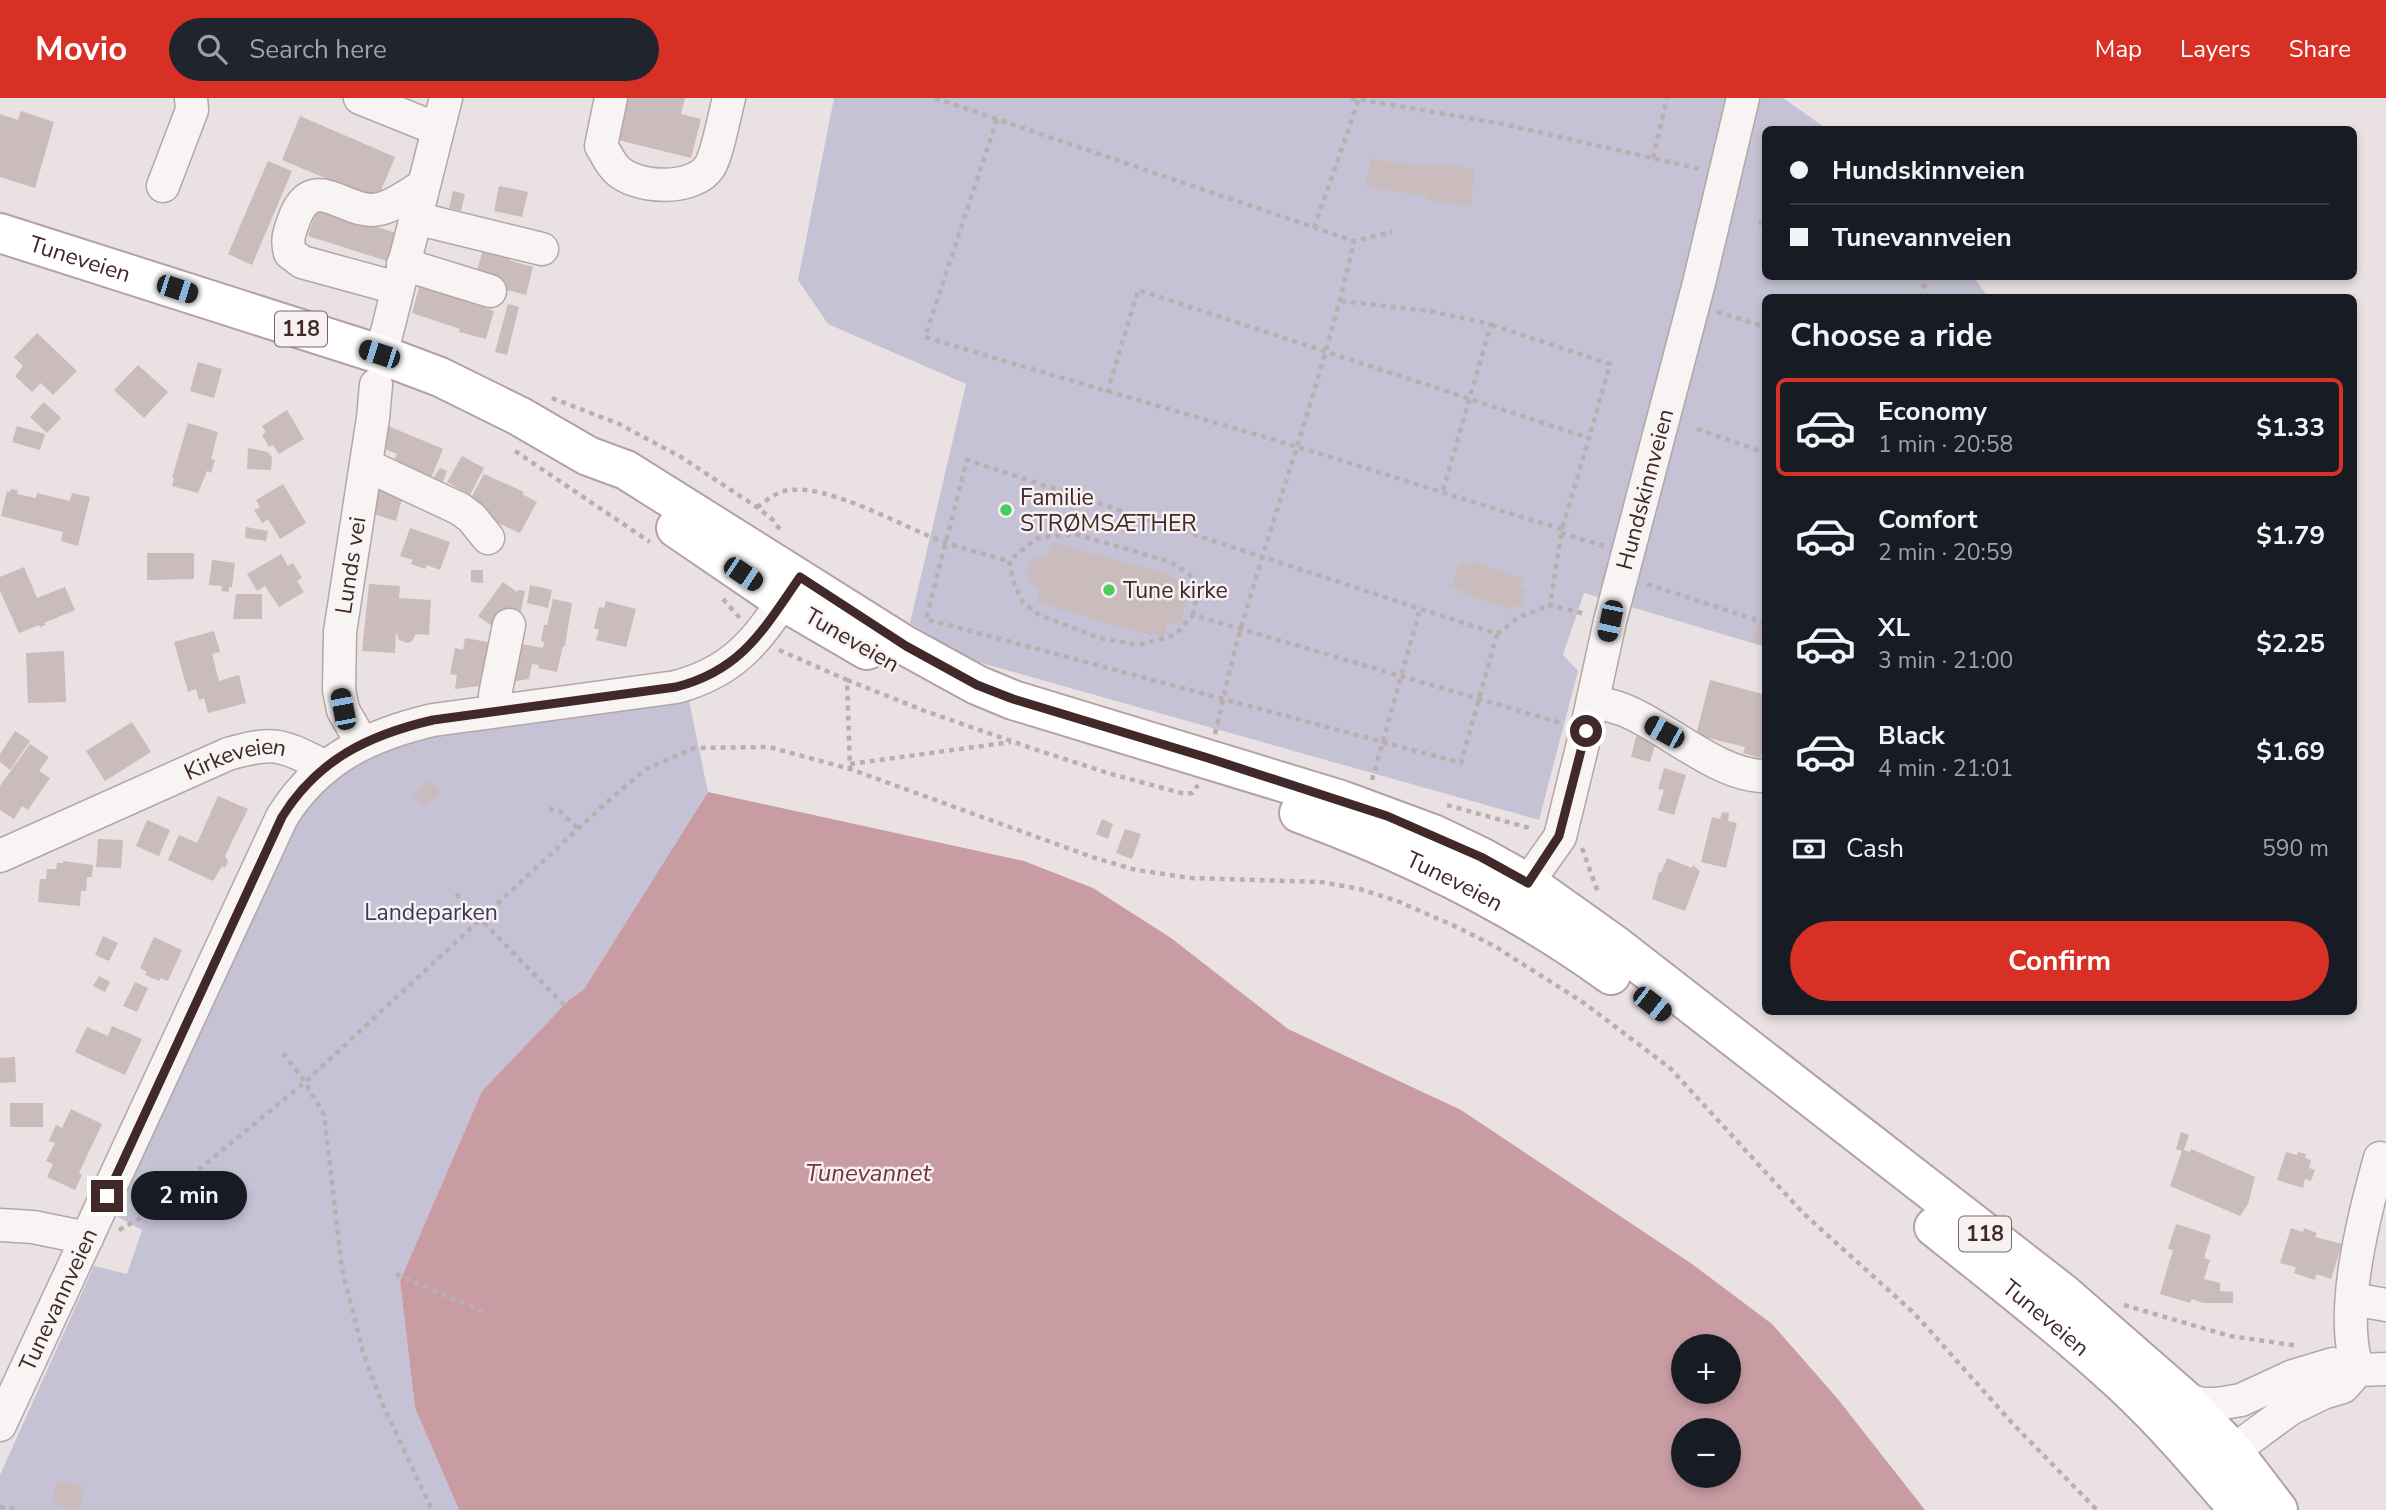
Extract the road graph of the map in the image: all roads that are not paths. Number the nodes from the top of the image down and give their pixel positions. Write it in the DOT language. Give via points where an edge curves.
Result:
graph roads {
  1 [pos="191,98"];
  2 [pos="360,98"];
  3 [pos="446,98"];
  4 [pos="611,98"];
  5 [pos="729,98"];
  6 [pos="1743,98"];
  7 [pos="437,128"];
  8 [pos="163,186"];
  9 [pos="423,186"];
  10 [pos="415,218"];
  11 [pos="0,233"];
  12 [pos="542,250"];
  13 [pos="400,276"];
  14 [pos="491,292"];
  15 [pos="386,336"];
  16 [pos="376,385"];
  17 [pos="366,465"];
  18 [pos="488,538"];
  19 [pos="792,589"];
  20 [pos="509,625"];
  21 [pos="496,711"];
  22 [pos="1589,716"];
  23 [pos="362,743"];
  24 [pos="326,767"];
  25 [pos="1762,776"];
  26 [pos="0,856"];
  27 [pos="1519,895"];
  28 [pos="2380,1158"];
  29 [pos="0,1225"];
  30 [pos="88,1238"];
  31 [pos="2353,1299"];
  32 [pos="2386,1305"];
  33 [pos="2372,1369"];
  34 [pos="2183,1398"];
  35 [pos="0,1425"];
  36 [pos="2183,1445"];
  37 [pos="2233,1451"];
  38 [pos="2239,1510"];
  39 [pos="2278,1510"];
  1 -- 8 [label="street" via="192,110"];
  2 -- 7 [label="street"];
  3 -- 7 [label="street"];
  4 -- 5 [label="street" via="601,146 616,170 665,186 688,183 709,167"];
  6 -- 22 [label="street, Hundskinnveien" via="1692,307 1618,562"];
  7 -- 9 [label="street"];
  9 -- 10 [label="street"];
  9 -- 13 [label="street" via="379,209 321,195 307,197 300,203 286,239 290,253 302,262"];
  10 -- 12 [label="street"];
  10 -- 13 [label="street"];
  11 -- 19 [label="main road, Tuneveien / 118" via="440,377 588,456 626,470"];
  13 -- 14 [label="street"];
  13 -- 15 [label="street"];
  16 -- 17 [label="street, Lunds vei"];
  17 -- 18 [label="street" via="460,509"];
  17 -- 23 [label="street, Lunds vei" via="340,632 339,690 343,709"];
  19 -- 21 [label="street" via="758,637 724,668 694,682"];
  19 -- 27 [label="main road, Tuneveien / 118" via="977,685 1208,760 1344,829"];
  20 -- 21 [label="street"];
  21 -- 23 [label="street" via="397,728"];
  22 -- 25 [label="street" via="1625,710 1723,765"];
  22 -- 27 [label="street, Hundskinnveien"];
  23 -- 24 [label="street"];
  24 -- 26 [label="street, Kirkeveien" via="281,745 256,746 228,754"];
  24 -- 30 [label="street, Tunevannveien" via="305,785 282,817"];
  27 -- 34 [label="main road, Tuneveien / 118" via="1615,945 2064,1294"];
  27 -- 36 [label="main road, Tuneveien / 118" via="1558,937 1652,1004 2060,1329"];
  28 -- 31 [label="street" via="2363,1219"];
  29 -- 30 [label="street"];
  30 -- 35 [label="street, Tunevannveien"];
  31 -- 32 [label="street"];
  31 -- 33 [label="street" via="2352,1351"];
  33 -- 34 [label="street" via="2333,1364 2241,1400 2217,1404"];
  33 -- 37 [label="street" via="2290,1409"];
  34 -- 37 [label="main road, Tuneveien / 118"];
  36 -- 37 [label="street"];
  36 -- 38 [label="main road, 118"];
  37 -- 39 [label="main road, 118"];
}
